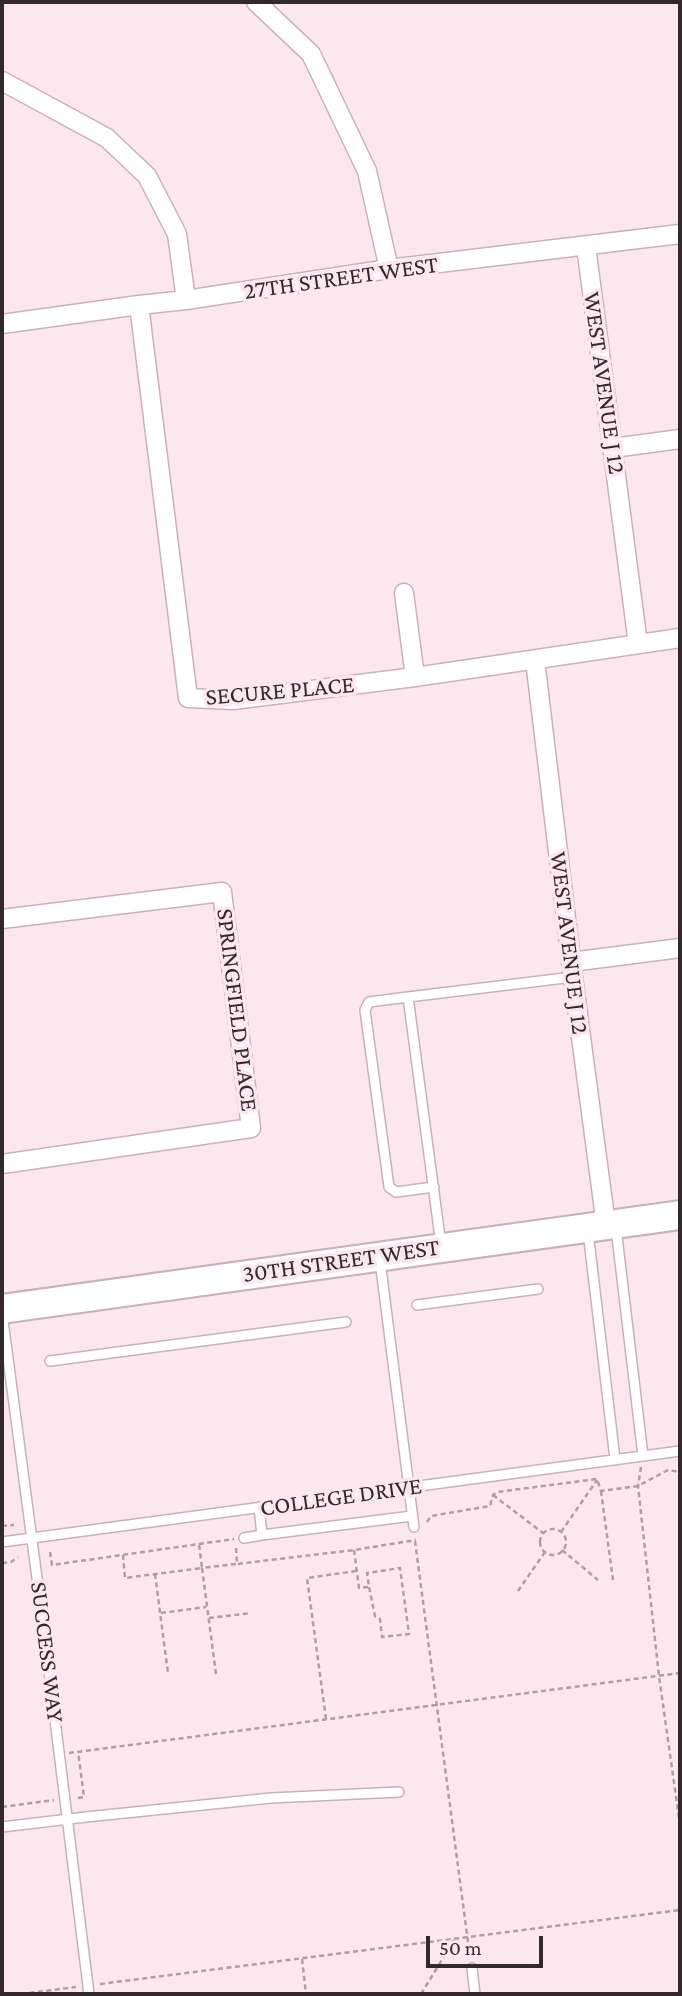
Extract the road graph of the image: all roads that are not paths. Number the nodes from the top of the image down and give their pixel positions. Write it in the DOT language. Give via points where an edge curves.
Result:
graph roads {
  1 [pos="256,2"];
  2 [pos="2,81"];
  3 [pos="680,234"];
  4 [pos="586,246"];
  5 [pos="389,269"];
  6 [pos="186,300"];
  7 [pos="139,305"];
  8 [pos="2,324"];
  9 [pos="680,439"];
  10 [pos="613,448"];
  11 [pos="404,593"];
  12 [pos="680,638"];
  13 [pos="638,645"];
  14 [pos="535,660"];
  15 [pos="415,677"];
  16 [pos="2,919"];
  17 [pos="680,948"];
  18 [pos="572,970"];
  19 [pos="408,997"];
  20 [pos="2,1164"];
  21 [pos="434,1186"];
  22 [pos="680,1214"];
  23 [pos="603,1225"];
  24 [pos="441,1247"];
  25 [pos="379,1255"];
  26 [pos="538,1289"];
  27 [pos="417,1305"];
  28 [pos="2,1310"];
  29 [pos="346,1322"];
  30 [pos="50,1361"];
  31 [pos="680,1451"];
  32 [pos="643,1456"];
  33 [pos="615,1459"];
  34 [pos="408,1487"];
  35 [pos="259,1507"];
  36 [pos="412,1516"];
  37 [pos="414,1527"];
  38 [pos="262,1535"];
  39 [pos="32,1538"];
  40 [pos="244,1538"];
  41 [pos="2,1542"];
  42 [pos="399,1792"];
  43 [pos="67,1819"];
  44 [pos="2,1827"];
  45 [pos="472,1968"];
  46 [pos="89,1990"];
  47 [pos="475,1994"];
  1 -- 5 [label="street" via="311,54 367,171"];
  2 -- 6 [label="street" via="107,138 147,176 177,234"];
  3 -- 4 [label="street, 27TH STREET WEST"];
  4 -- 5 [label="street, 27TH STREET WEST"];
  4 -- 10 [label="street, WEST AVENUE J 12"];
  5 -- 6 [label="street, 27TH STREET WEST"];
  6 -- 7 [label="street, 27TH STREET WEST"];
  7 -- 8 [label="street, 27TH STREET WEST"];
  7 -- 15 [label="street, SECURE PLACE" via="188,698 233,700"];
  9 -- 10 [label="street"];
  10 -- 13 [label="street, WEST AVENUE J 12"];
  11 -- 15 [label="street"];
  12 -- 13 [label="street, SECURE PLACE"];
  13 -- 14 [label="street, SECURE PLACE"];
  14 -- 15 [label="street, SECURE PLACE"];
  14 -- 18 [label="street, WEST AVENUE J 12"];
  16 -- 20 [label="street, SPRINGFIELD PLACE" via="222,892 251,1128"];
  17 -- 18 [label="street"];
  18 -- 19 [label="lane"];
  18 -- 23 [label="street, WEST AVENUE J 12"];
  19 -- 21 [label="lane"];
  19 -- 21 [label="lane" via="369,1002 365,1010 390,1187 396,1192"];
  21 -- 24 [label="lane"];
  22 -- 23 [label="main road, 30TH STREET WEST"];
  23 -- 24 [label="main road, 30TH STREET WEST"];
  23 -- 32 [label="lane"];
  23 -- 33 [label="lane"];
  24 -- 25 [label="main road, 30TH STREET WEST"];
  25 -- 28 [label="main road, 30TH STREET WEST"];
  25 -- 34 [label="lane"];
  26 -- 27 [label="lane"];
  28 -- 39 [label="lane, SUCCESS WAY"];
  29 -- 30 [label="lane"];
  31 -- 32 [label="lane, COLLEGE DRIVE"];
  32 -- 33 [label="lane, COLLEGE DRIVE"];
  33 -- 34 [label="lane, COLLEGE DRIVE"];
  34 -- 35 [label="lane, COLLEGE DRIVE"];
  34 -- 36 [label="lane"];
  35 -- 38 [label="lane"];
  35 -- 39 [label="lane, COLLEGE DRIVE"];
  36 -- 37 [label="lane"];
  36 -- 38 [label="lane"];
  38 -- 40 [label="lane"];
  39 -- 41 [label="lane, COLLEGE DRIVE"];
  39 -- 43 [label="lane, SUCCESS WAY"];
  42 -- 43 [label="lane" via="271,1798"];
  43 -- 44 [label="lane"];
  43 -- 46 [label="lane, SUCCESS WAY"];
  45 -- 47 [label="lane"];
}
